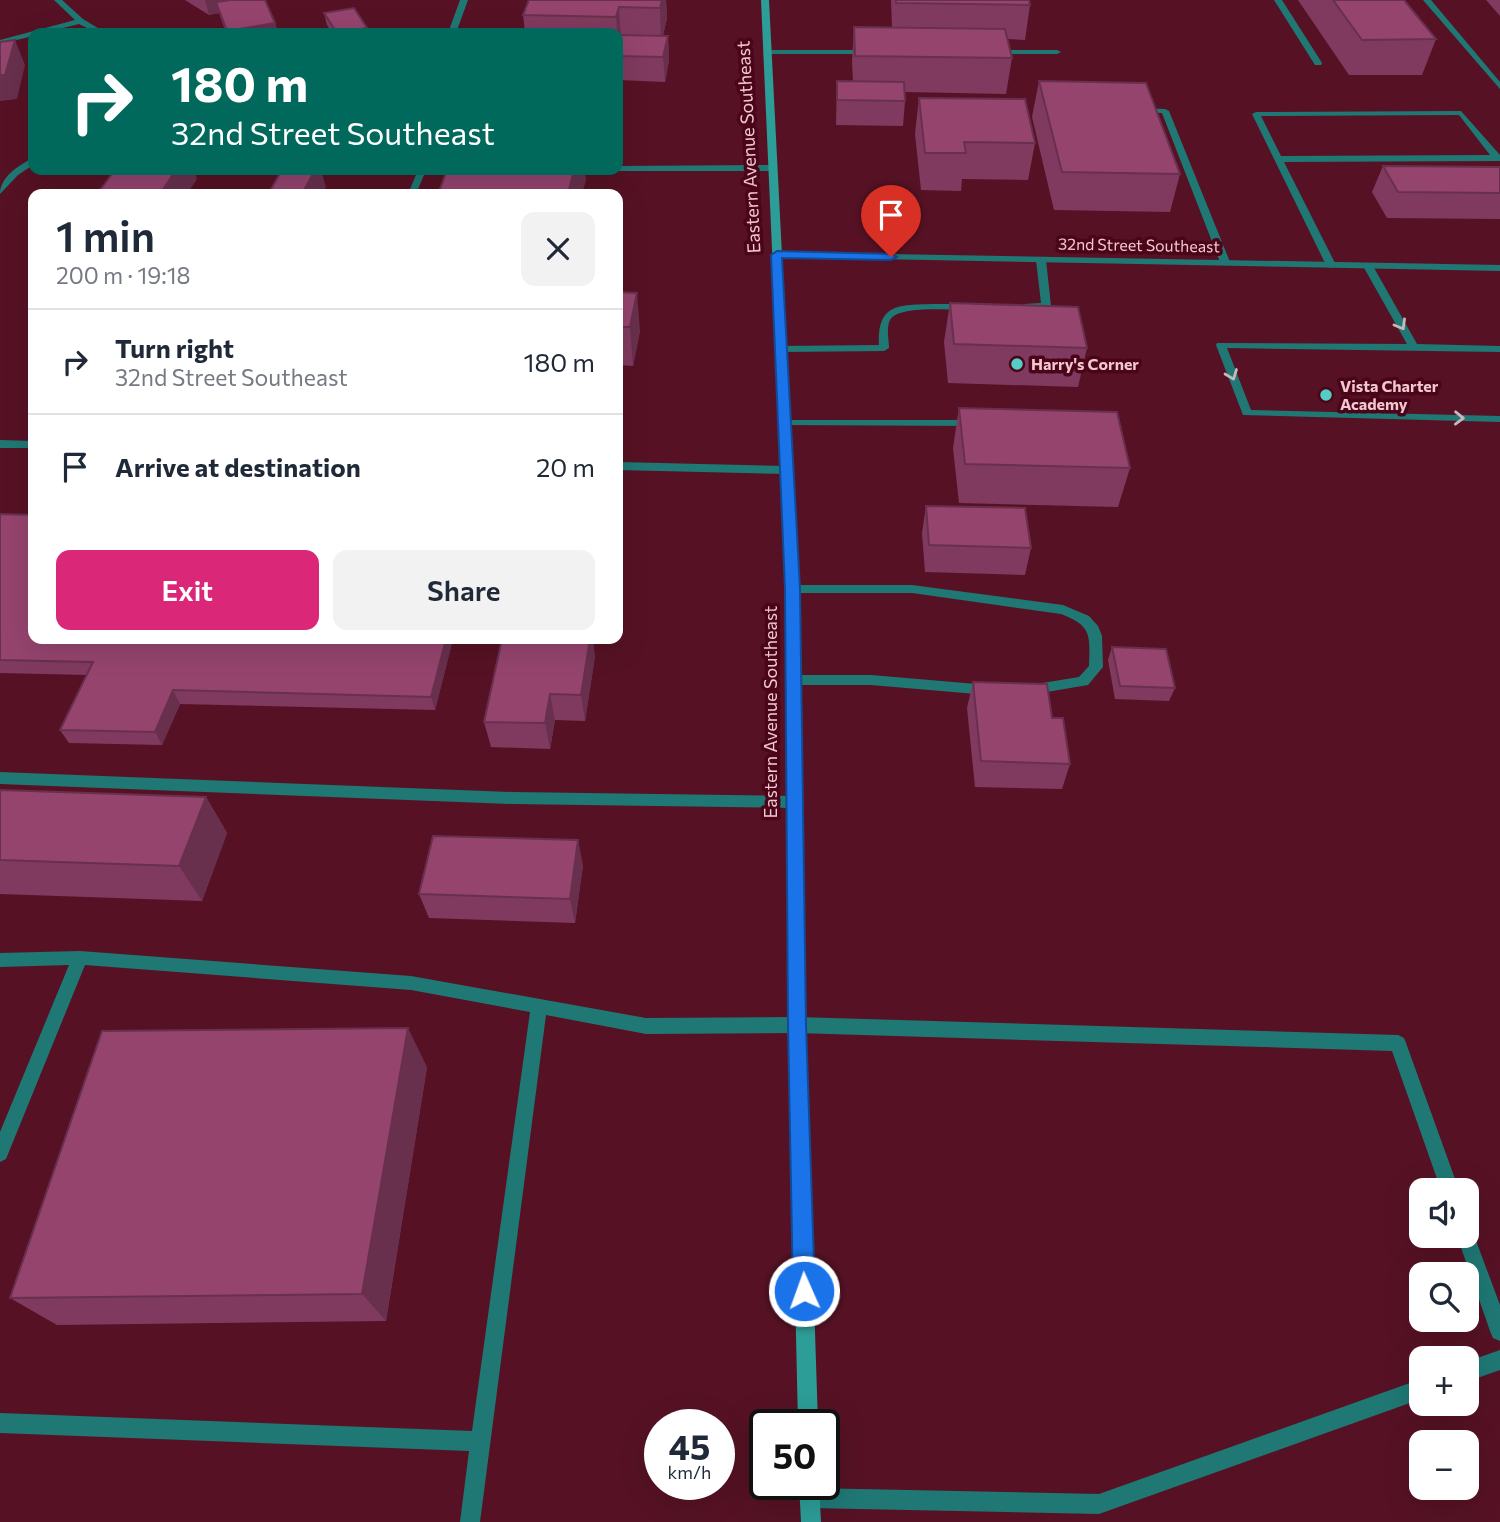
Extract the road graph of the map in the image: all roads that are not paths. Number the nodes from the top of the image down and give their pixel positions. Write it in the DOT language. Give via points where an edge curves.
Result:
graph roads {
  1 [pos="58,0"];
  2 [pos="464,0"];
  3 [pos="765,0"];
  4 [pos="1278,0"];
  5 [pos="1427,0"];
  6 [pos="80,20"];
  7 [pos="52,28"];
  8 [pos="94,28"];
  9 [pos="454,28"];
  10 [pos="28,34"];
  11 [pos="0,41"];
  12 [pos="767,52"];
  13 [pos="880,52"];
  14 [pos="975,52"];
  15 [pos="1057,52"];
  16 [pos="1318,63"];
  17 [pos="1500,87"];
  18 [pos="1128,110"];
  19 [pos="1498,158"];
  20 [pos="1279,159"];
  21 [pos="28,164"];
  22 [pos="623,169"];
  23 [pos="771,169"];
  24 [pos="0,191"];
  25 [pos="777,255"];
  26 [pos="1041,260"];
  27 [pos="1225,262"];
  28 [pos="1331,265"];
  29 [pos="1368,266"];
  30 [pos="1500,268"];
  31 [pos="1019,306"];
  32 [pos="979,307"];
  33 [pos="1415,348"];
  34 [pos="782,349"];
  35 [pos="1500,349"];
  36 [pos="1500,419"];
  37 [pos="785,423"];
  38 [pos="993,423"];
  39 [pos="0,444"];
  40 [pos="28,445"];
  41 [pos="623,466"];
  42 [pos="787,470"];
  43 [pos="793,589"];
  44 [pos="793,680"];
  45 [pos="0,778"];
  46 [pos="794,802"];
  47 [pos="80,958"];
  48 [pos="0,960"];
  49 [pos="539,1006"];
  50 [pos="797,1025"];
  51 [pos="0,1153"];
  52 [pos="1446,1178"];
  53 [pos="1470,1248"];
  54 [pos="1500,1331"];
  55 [pos="1500,1360"];
  56 [pos="1479,1367"];
  57 [pos="1409,1393"];
  58 [pos="808,1409"];
  59 [pos="0,1423"];
  60 [pos="480,1441"];
  61 [pos="840,1492"];
  62 [pos="810,1500"];
  63 [pos="470,1522"];
  64 [pos="811,1522"];
  1 -- 6 [label="street"];
  2 -- 9 [label="street"];
  3 -- 12 [label="main road, Eastern Avenue Southeast"];
  4 -- 16 [label="street"];
  5 -- 17 [label="street"];
  6 -- 7 [label="street"];
  6 -- 8 [label="street"];
  10 -- 11 [label="street"];
  12 -- 13 [label="street"];
  12 -- 23 [label="main road, Eastern Avenue Southeast"];
  14 -- 15 [label="street"];
  18 -- 27 [label="street" via="1166,111"];
  19 -- 20 [label="street"];
  19 -- 20 [label="street" via="1461,113 1256,114"];
  20 -- 28 [label="street"];
  21 -- 24 [label="street"];
  22 -- 23 [label="street"];
  23 -- 25 [label="main road, Eastern Avenue Southeast"];
  25 -- 26 [label="street, 32nd Street Southeast"];
  25 -- 34 [label="main road, Eastern Avenue Southeast"];
  26 -- 27 [label="street, 32nd Street Southeast"];
  26 -- 31 [label="street" via="1046,306"];
  27 -- 28 [label="street, 32nd Street Southeast"];
  28 -- 29 [label="street, 32nd Street Southeast"];
  29 -- 30 [label="street, 32nd Street Southeast"];
  29 -- 33 [label="street, one-way"];
  32 -- 34 [label="street" via="898,309 883,326 884,348"];
  33 -- 35 [label="street"];
  33 -- 36 [label="street, one-way" via="1221,345 1247,413"];
  34 -- 37 [label="main road, Eastern Avenue Southeast"];
  37 -- 38 [label="street"];
  37 -- 42 [label="main road, Eastern Avenue Southeast"];
  39 -- 40 [label="street"];
  41 -- 42 [label="street"];
  42 -- 43 [label="main road, Eastern Avenue Southeast"];
  43 -- 44 [label="main road, Eastern Avenue Southeast"];
  43 -- 44 [label="street" via="912,589 1063,610 1086,618 1096,632 1096,667 1083,681 1039,690"];
  44 -- 46 [label="main road, Eastern Avenue Southeast"];
  45 -- 46 [label="street" via="513,799"];
  46 -- 50 [label="main road, Eastern Avenue Southeast"];
  47 -- 48 [label="street"];
  47 -- 49 [label="street" via="411,983"];
  47 -- 51 [label="street"];
  49 -- 50 [label="street" via="646,1026"];
  49 -- 60 [label="street"];
  50 -- 52 [label="street" via="1398,1043"];
  50 -- 58 [label="main road, Eastern Avenue Southeast"];
  53 -- 54 [label="street"];
  55 -- 56 [label="street"];
  57 -- 61 [label="street" via="1100,1504"];
  59 -- 60 [label="street"];
  60 -- 63 [label="street"];
  62 -- 64 [label="main road"];
}
